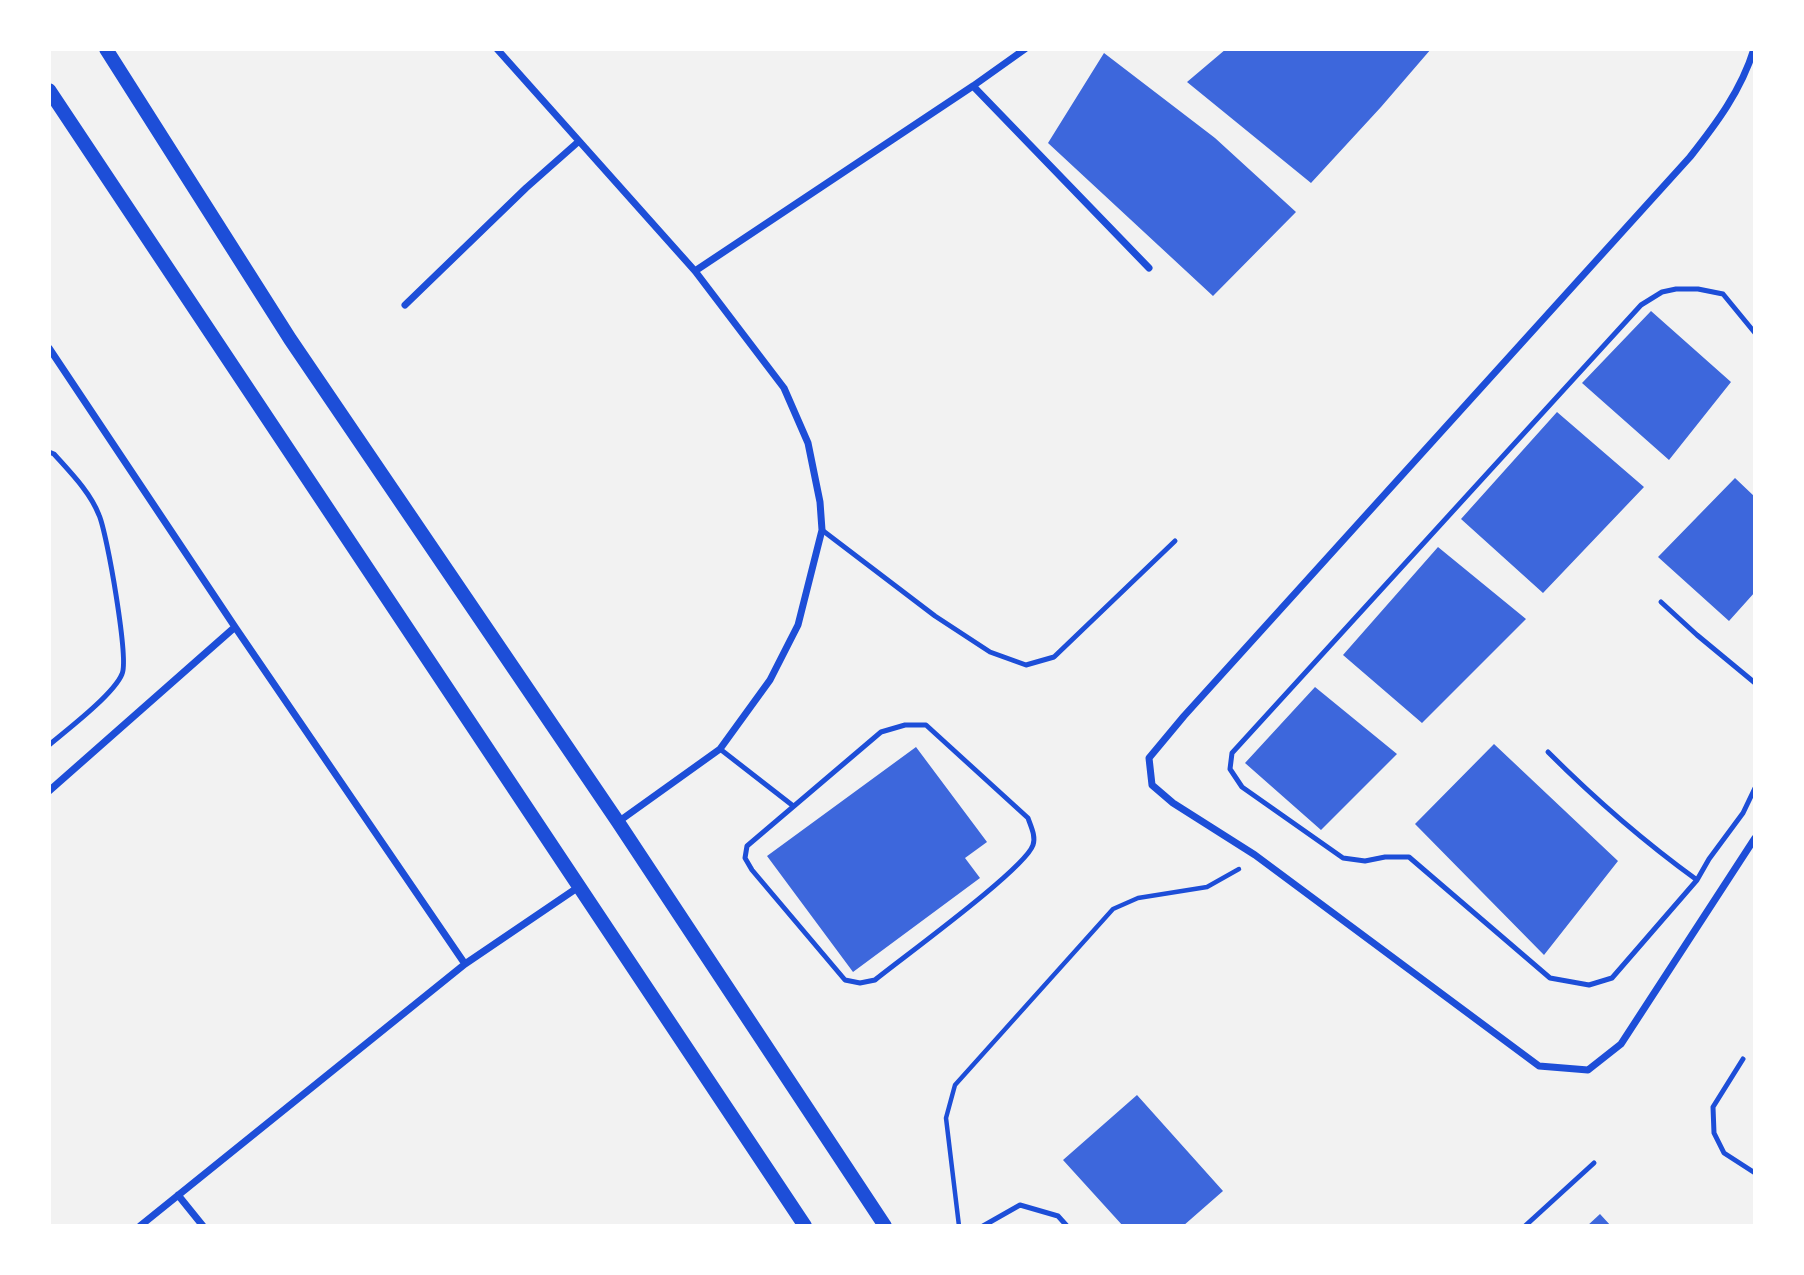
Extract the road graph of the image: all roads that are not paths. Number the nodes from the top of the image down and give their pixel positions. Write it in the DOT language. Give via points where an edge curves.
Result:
graph roads {
  1 [pos="106,49"];
  2 [pos="498,49"];
  3 [pos="1025,49"];
  4 [pos="1754,49"];
  5 [pos="973,86"];
  6 [pos="49,90"];
  7 [pos="578,142"];
  8 [pos="1149,268"];
  9 [pos="695,271"];
  10 [pos="405,305"];
  11 [pos="1755,333"];
  12 [pos="49,348"];
  13 [pos="49,452"];
  14 [pos="822,530"];
  15 [pos="1175,541"];
  16 [pos="1661,602"];
  17 [pos="235,627"];
  18 [pos="1755,683"];
  19 [pos="49,745"];
  20 [pos="720,748"];
  21 [pos="1548,752"];
  22 [pos="1755,788"];
  23 [pos="49,791"];
  24 [pos="792,805"];
  25 [pos="618,822"];
  26 [pos="1755,838"];
  27 [pos="1697,880"];
  28 [pos="580,886"];
  29 [pos="465,964"];
  30 [pos="1742,1059"];
  31 [pos="1594,1163"];
  32 [pos="1755,1173"];
  33 [pos="178,1195"];
  34 [pos="139,1226"];
  35 [pos="202,1226"];
  36 [pos="805,1226"];
  37 [pos="885,1226"];
  38 [pos="983,1226"];
  39 [pos="1067,1226"];
  40 [pos="1525,1226"];
  1 -- 25 [label="main road" via="290,339"];
  2 -- 7 [label="street"];
  3 -- 5 [label="street"];
  4 -- 26 [label="street" via="1747,73 1721,118 1690,158 1149,758 1152,785 1173,803 1255,855 1539,1066 1588,1070 1621,1044"];
  5 -- 8 [label="street"];
  5 -- 9 [label="street"];
  6 -- 28 [label="main road"];
  7 -- 9 [label="street"];
  7 -- 10 [label="street"];
  9 -- 14 [label="street" via="784,388 807,443"];
  11 -- 27 [label="lane" via="1723,294 1676,289 1641,305 1232,752 1230,769 1242,787 1343,858 1409,857 1550,978 1589,985 1612,978"];
  12 -- 17 [label="street"];
  13 -- 19 [label="lane" via="81,485 100,516 124,638 123,673 100,701"];
  14 -- 15 [label="lane" via="935,616 990,652 1026,665 1054,657"];
  14 -- 20 [label="street" via="798,625 770,680"];
  16 -- 18 [label="lane"];
  17 -- 23 [label="street"];
  17 -- 29 [label="street"];
  20 -- 24 [label="lane"];
  20 -- 25 [label="street"];
  21 -- 27 [label="lane" via="1636,835"];
  22 -- 27 [label="lane"];
  24 -- 24 [label="lane" via="881,732 926,725 1028,818 1034,834 1032,847 1010,873 875,980 860,983 845,980 745,858 747,846"];
  25 -- 37 [label="main road"];
  28 -- 29 [label="street"];
  28 -- 36 [label="main road"];
  29 -- 33 [label="street"];
  30 -- 32 [label="lane" via="1713,1107 1714,1133 1724,1153"];
  31 -- 40 [label="lane"];
  33 -- 34 [label="street"];
  33 -- 35 [label="street"];
  38 -- 39 [label="lane" via="1020,1205 1058,1216"];
}
